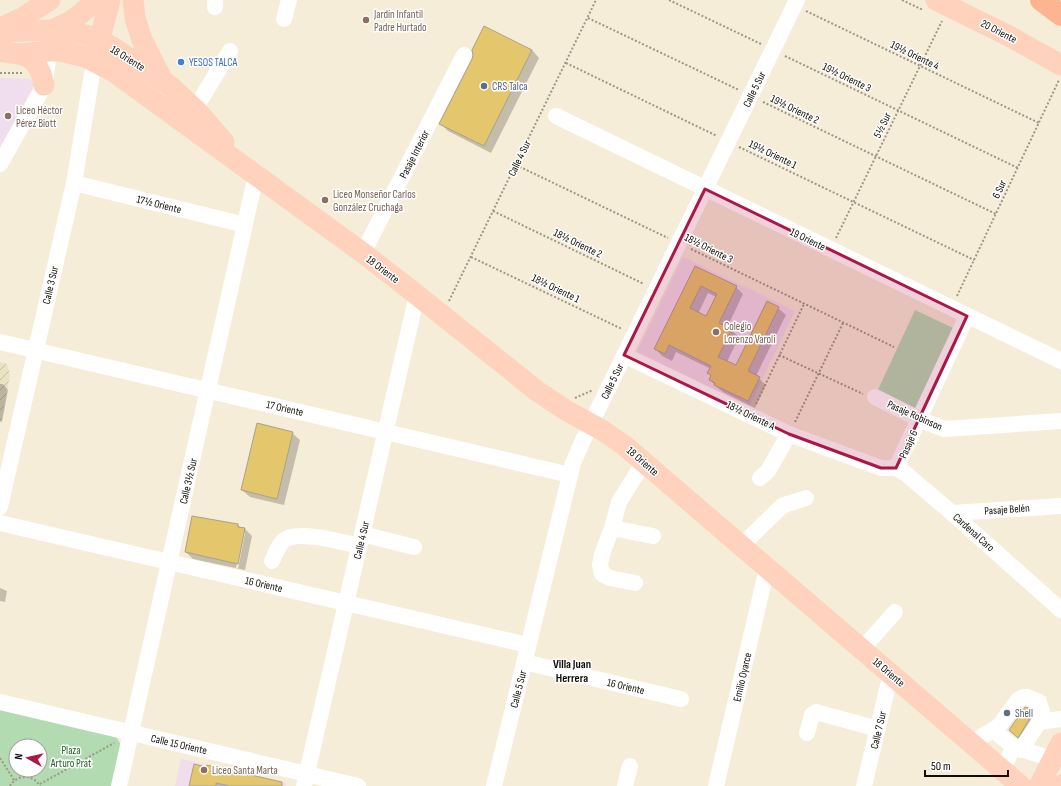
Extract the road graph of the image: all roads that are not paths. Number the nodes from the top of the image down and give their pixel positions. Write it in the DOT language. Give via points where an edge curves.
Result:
graph roads {
  1 [pos="50,0"];
  2 [pos="60,0"];
  3 [pos="97,0"];
  4 [pos="110,0"];
  5 [pos="133,0"];
  6 [pos="138,0"];
  7 [pos="289,0"];
  8 [pos="1042,0"];
  9 [pos="796,3"];
  10 [pos="942,3"];
  11 [pos="1061,9"];
  12 [pos="1061,15"];
  13 [pos="284,19"];
  14 [pos="0,28"];
  15 [pos="99,39"];
  16 [pos="50,40"];
  17 [pos="6,48"];
  18 [pos="230,51"];
  19 [pos="464,55"];
  20 [pos="94,62"];
  21 [pos="1061,65"];
  22 [pos="165,82"];
  23 [pos="44,85"];
  24 [pos="147,96"];
  25 [pos="195,109"];
  26 [pos="556,116"];
  27 [pos="0,164"];
  28 [pos="250,170"];
  29 [pos="74,183"];
  30 [pos="705,189"];
  31 [pos="245,225"];
  32 [pos="363,253"];
  33 [pos="418,295"];
  34 [pos="967,316"];
  35 [pos="0,342"];
  36 [pos="35,350"];
  37 [pos="624,355"];
  38 [pos="1061,361"];
  39 [pos="208,391"];
  40 [pos="875,397"];
  41 [pos="919,419"];
  42 [pos="1061,421"];
  43 [pos="591,424"];
  44 [pos="386,432"];
  45 [pos="790,434"];
  46 [pos="644,462"];
  47 [pos="888,468"];
  48 [pos="570,475"];
  49 [pos="760,478"];
  50 [pos="806,498"];
  51 [pos="1061,506"];
  52 [pos="0,507"];
  53 [pos="952,513"];
  54 [pos="0,523"];
  55 [pos="612,528"];
  56 [pos="653,536"];
  57 [pos="361,540"];
  58 [pos="742,546"];
  59 [pos="414,547"];
  60 [pos="272,561"];
  61 [pos="170,562"];
  62 [pos="767,568"];
  63 [pos="635,583"];
  64 [pos="346,603"];
  65 [pos="1061,610"];
  66 [pos="895,612"];
  67 [pos="528,645"];
  68 [pos="863,650"];
  69 [pos="524,662"];
  70 [pos="891,673"];
  71 [pos="681,699"];
  72 [pos="0,702"];
  73 [pos="1061,719"];
  74 [pos="1039,722"];
  75 [pos="878,729"];
  76 [pos="993,730"];
  77 [pos="124,731"];
  78 [pos="807,733"];
  79 [pos="972,743"];
  80 [pos="1017,748"];
  81 [pos="1057,751"];
  82 [pos="630,766"];
  83 [pos="1002,769"];
  84 [pos="305,780"];
  85 [pos="119,786"];
  86 [pos="358,786"];
  87 [pos="494,786"];
  88 [pos="625,786"];
  89 [pos="716,786"];
  90 [pos="864,786"];
  91 [pos="1021,786"];
  92 [pos="1039,786"];
  1 -- 14 [label="main road" via="22,18"];
  2 -- 16 [label="main road"];
  3 -- 16 [label="main road"];
  4 -- 15 [label="main road"];
  5 -- 22 [label="main road" via="142,40"];
  6 -- 22 [label="street" via="140,16 163,64"];
  7 -- 13 [label="street"];
  8 -- 11 [label="highway"];
  8 -- 12 [label="highway"];
  9 -- 30 [label="street, Calle 5 Sur"];
  10 -- 21 [label="main road, 20 Oriente"];
  15 -- 16 [label="main road, 18 Oriente" via="82,34"];
  15 -- 20 [label="main road"];
  15 -- 22 [label="main road, 18 Oriente"];
  16 -- 17 [label="main road, 18 Oriente"];
  16 -- 17 [label="main road, 18 Oriente"];
  16 -- 20 [label="main road, 18 Oriente"];
  16 -- 23 [label="street"];
  17 -- 23 [label="main road" via="26,55 34,61"];
  18 -- 25 [label="street"];
  19 -- 32 [label="street, Pasaje Interior"];
  20 -- 24 [label="main road, 18 Oriente" via="114,72"];
  20 -- 29 [label="street, Calle 3 Sur"];
  22 -- 24 [label="main road" via="158,91"];
  22 -- 25 [label="main road, 18 Oriente"];
  23 -- 27 [label="street"];
  24 -- 28 [label="main road, 18 Oriente"];
  25 -- 28 [label="main road, 18 Oriente"];
  26 -- 30 [label="street, 19 Oriente"];
  28 -- 31 [label="street, Calle 3½ Sur"];
  28 -- 32 [label="main road, 18 Oriente"];
  29 -- 31 [label="street, 17½ Oriente"];
  29 -- 36 [label="street, Calle 3 Sur"];
  30 -- 34 [label="street, 19 Oriente"];
  30 -- 37 [label="street, Calle 5 Sur"];
  31 -- 39 [label="street, Calle 3½ Sur"];
  32 -- 33 [label="main road, 18 Oriente"];
  33 -- 43 [label="main road, 18 Oriente" via="537,391"];
  33 -- 44 [label="street, Calle 4 Sur"];
  34 -- 38 [label="street, 19 Oriente"];
  34 -- 41 [label="street, Pasaje 6"];
  35 -- 36 [label="street, 17 Oriente"];
  36 -- 39 [label="street, 17 Oriente"];
  36 -- 52 [label="street, Calle 3 Sur"];
  37 -- 43 [label="street, Calle 5 Sur"];
  37 -- 45 [label="street, 18½ Oriente A"];
  39 -- 44 [label="street, 17 Oriente"];
  39 -- 61 [label="street, Calle 3½ Sur"];
  40 -- 41 [label="street, Pasaje Robinson"];
  41 -- 42 [label="street, Pasaje Robinson" via="944,429"];
  41 -- 47 [label="street, Pasaje 6"];
  43 -- 46 [label="main road, 18 Oriente"];
  43 -- 48 [label="street, Calle 5 Sur"];
  44 -- 48 [label="street, 17 Oriente"];
  44 -- 57 [label="street, Calle 4 Sur"];
  45 -- 47 [label="street, 18½ Oriente A"];
  45 -- 49 [label="street" via="768,471"];
  46 -- 55 [label="street" via="619,502"];
  46 -- 58 [label="main road, 18 Oriente"];
  47 -- 53 [label="street, Cardenal Caro" via="905,473"];
  48 -- 67 [label="street, Calle 5 Sur"];
  50 -- 58 [label="street" via="780,508"];
  51 -- 53 [label="street, Pasaje Belén"];
  53 -- 65 [label="street, Cardenal Caro"];
  54 -- 61 [label="street, 16 Oriente"];
  55 -- 56 [label="street"];
  55 -- 63 [label="street" via="602,554 602,574"];
  57 -- 59 [label="street"];
  57 -- 60 [label="street" via="298,535 282,542"];
  57 -- 64 [label="street, Calle 4 Sur"];
  58 -- 62 [label="main road, 18 Oriente"];
  61 -- 64 [label="street, 16 Oriente"];
  61 -- 77 [label="street, Calle 3½ Sur"];
  62 -- 68 [label="main road, 18 Oriente"];
  62 -- 89 [label="street, Emilio Oyarce"];
  64 -- 67 [label="street, 16 Oriente"];
  64 -- 84 [label="street, Calle 4 Sur"];
  66 -- 68 [label="street"];
  67 -- 69 [label="street, Calle 5 Sur"];
  68 -- 70 [label="main road, 18 Oriente"];
  69 -- 71 [label="street, 16 Oriente"];
  69 -- 87 [label="street, Calle 5 Sur"];
  70 -- 75 [label="street, Calle 7 Sur"];
  70 -- 79 [label="main road, 18 Oriente"];
  72 -- 77 [label="street, Calle 15 Oriente"];
  73 -- 74 [label="street"];
  74 -- 76 [label="street" via="1042,712 1039,702 1023,697"];
  74 -- 80 [label="street"];
  75 -- 78 [label="street" via="816,712 812,715"];
  75 -- 90 [label="street, Calle 7 Sur"];
  76 -- 79 [label="street"];
  76 -- 80 [label="street"];
  77 -- 84 [label="street, Calle 15 Oriente"];
  77 -- 85 [label="street, Calle 3½ Sur"];
  79 -- 83 [label="main road, 18 Oriente"];
  80 -- 81 [label="street"];
  80 -- 83 [label="street"];
  81 -- 92 [label="main road"];
  82 -- 88 [label="street"];
  83 -- 91 [label="main road, 18 Oriente"];
  84 -- 86 [label="street, Calle 15 Oriente"];
}
